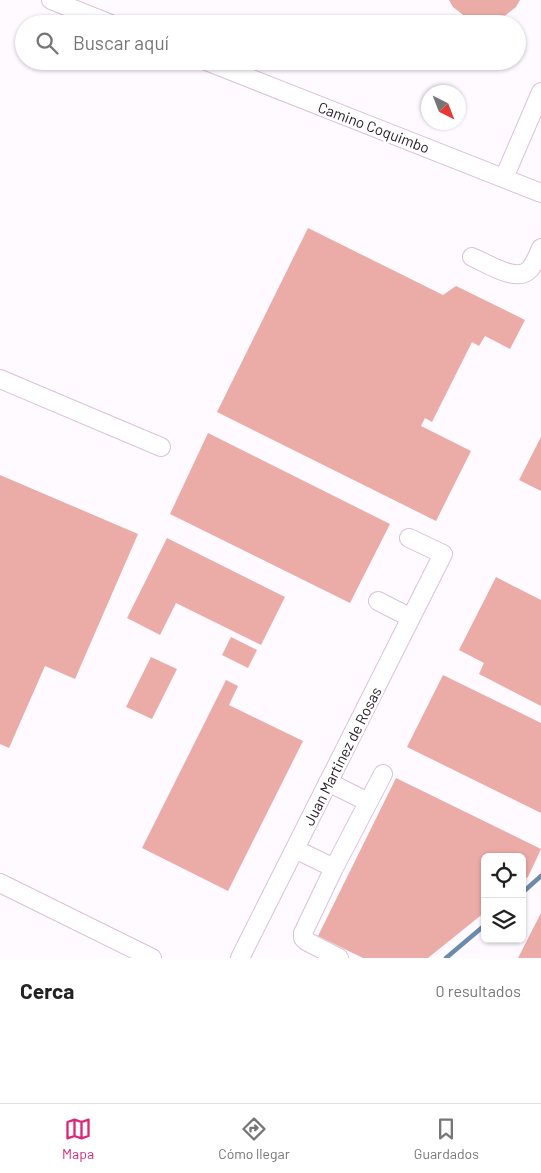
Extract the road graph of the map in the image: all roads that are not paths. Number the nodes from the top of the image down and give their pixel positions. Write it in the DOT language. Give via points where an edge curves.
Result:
graph roads {
  1 [pos="51,0"];
  2 [pos="88,15"];
  3 [pos="229,70"];
  4 [pos="541,92"];
  5 [pos="504,178"];
  6 [pos="541,193"];
  7 [pos="541,248"];
  8 [pos="472,257"];
  9 [pos="0,379"];
  10 [pos="161,447"];
  11 [pos="409,538"];
  12 [pos="378,601"];
  13 [pos="411,618"];
  14 [pos="383,774"];
  15 [pos="328,782"];
  16 [pos="368,802"];
  17 [pos="295,849"];
  18 [pos="334,868"];
  19 [pos="0,882"];
  20 [pos="152,958"];
  21 [pos="240,958"];
  22 [pos="339,958"];
  1 -- 2 [label="street"];
  3 -- 5 [label="street, Camino Coquimbo"];
  4 -- 5 [label="street"];
  5 -- 6 [label="street, Camino Coquimbo"];
  7 -- 8 [label="street" via="529,270 521,274 511,274"];
  9 -- 10 [label="street"];
  11 -- 13 [label="street, Juan Martinez de Rosas" via="443,554"];
  12 -- 13 [label="street"];
  13 -- 15 [label="street, Juan Martinez de Rosas"];
  14 -- 16 [label="street"];
  15 -- 16 [label="street"];
  15 -- 17 [label="street, Juan Martinez de Rosas"];
  16 -- 18 [label="street"];
  17 -- 18 [label="street"];
  17 -- 21 [label="street, Juan Martinez de Rosas"];
  18 -- 22 [label="street" via="303,938"];
  19 -- 20 [label="street"];
}
